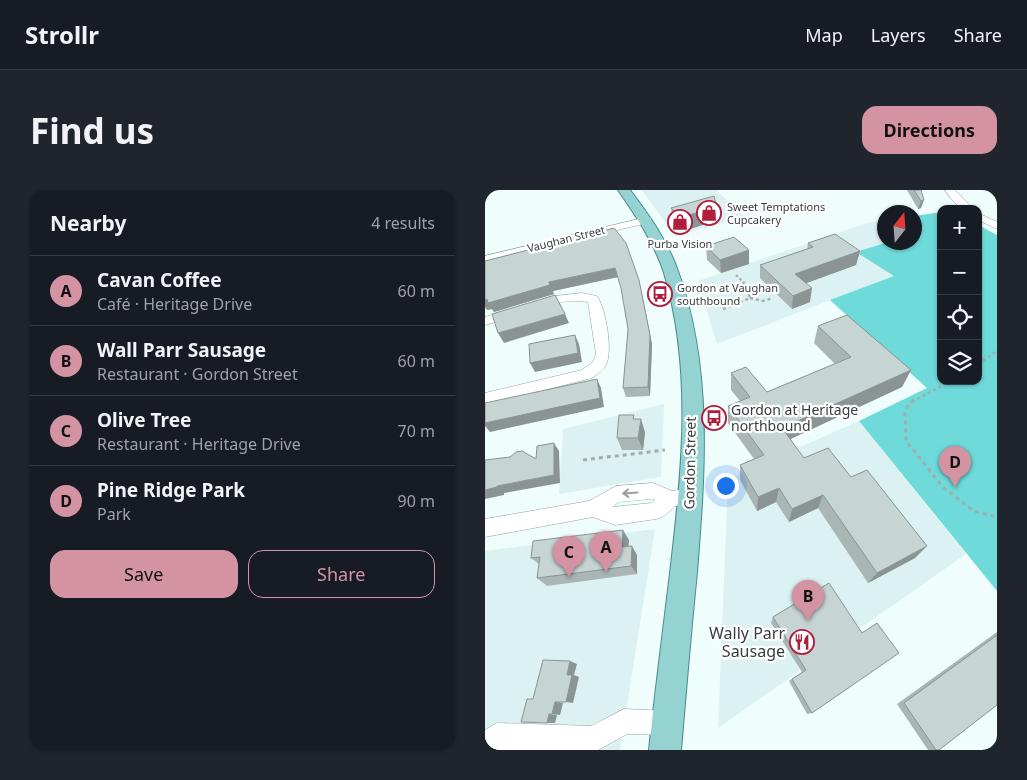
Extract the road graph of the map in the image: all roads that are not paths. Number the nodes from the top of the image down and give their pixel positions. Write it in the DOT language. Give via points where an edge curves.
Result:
graph roads {
  1 [pos="624,190"];
  2 [pos="951,190"];
  3 [pos="963,205"];
  4 [pos="982,218"];
  5 [pos="647,220"];
  6 [pos="997,226"];
  7 [pos="485,259"];
  8 [pos="485,321"];
  9 [pos="485,399"];
  10 [pos="681,498"];
  11 [pos="485,528"];
  12 [pos="668,723"];
  13 [pos="485,746"];
  14 [pos="665,750"];
  1 -- 5 [label="main road, Gordon Street"];
  2 -- 3 [label="street"];
  4 -- 6 [label="street"];
  5 -- 7 [label="street, Vaughan Street"];
  5 -- 10 [label="main road, Gordon Street" via="671,272 689,358 692,431"];
  8 -- 9 [label="street" via="568,297 584,296 593,299 596,305 603,354 599,365 587,374"];
  10 -- 11 [label="street" via="657,511 615,516 593,509"];
  10 -- 12 [label="main road, Gordon Street"];
  12 -- 13 [label="street" via="624,722 594,739 497,736"];
  12 -- 14 [label="main road, Gordon Street"];
}
